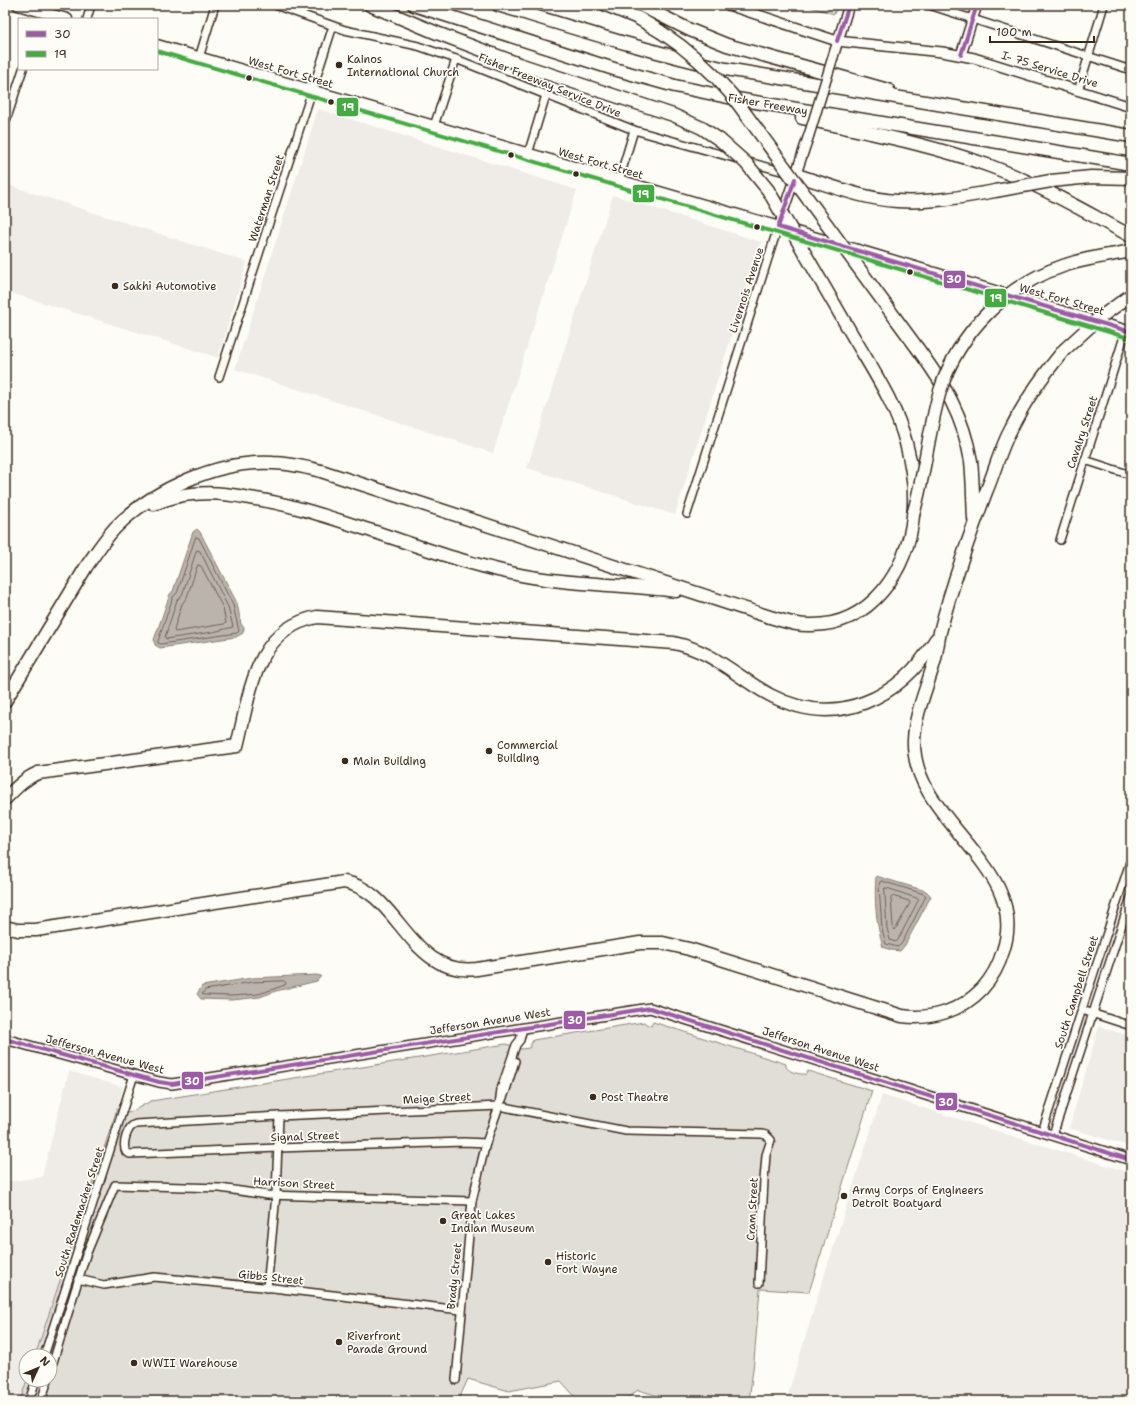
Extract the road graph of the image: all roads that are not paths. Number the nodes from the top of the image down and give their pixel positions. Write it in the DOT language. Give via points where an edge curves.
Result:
graph roads {
  1 [pos="18,5"];
  2 [pos="91,5"];
  3 [pos="215,5"];
  4 [pos="275,5"];
  5 [pos="370,5"];
  6 [pos="414,5"];
  7 [pos="498,5"];
  8 [pos="606,5"];
  9 [pos="640,5"];
  10 [pos="728,5"];
  11 [pos="849,5"];
  12 [pos="929,5"];
  13 [pos="977,5"];
  14 [pos="1104,5"];
  15 [pos="39,15"];
  16 [pos="60,18"];
  17 [pos="87,18"];
  18 [pos="972,19"];
  19 [pos="333,26"];
  20 [pos="837,41"];
  21 [pos="158,45"];
  22 [pos="961,55"];
  23 [pos="1088,56"];
  24 [pos="199,58"];
  25 [pos="456,59"];
  26 [pos="23,70"];
  27 [pos="1131,70"];
  28 [pos="312,91"];
  29 [pos="1078,91"];
  30 [pos="546,95"];
  31 [pos="737,99"];
  32 [pos="949,106"];
  33 [pos="1131,107"];
  34 [pos="5,124"];
  35 [pos="434,126"];
  36 [pos="634,130"];
  37 [pos="1131,136"];
  38 [pos="528,154"];
  39 [pos="1131,164"];
  40 [pos="796,175"];
  41 [pos="1131,178"];
  42 [pos="620,180"];
  43 [pos="778,227"];
  44 [pos="1131,236"];
  45 [pos="1131,251"];
  46 [pos="1131,296"];
  47 [pos="1129,331"];
  48 [pos="219,377"];
  49 [pos="1085,460"];
  50 [pos="1131,474"];
  51 [pos="687,514"];
  52 [pos="130,515"];
  53 [pos="913,515"];
  54 [pos="974,522"];
  55 [pos="1060,540"];
  56 [pos="705,595"];
  57 [pos="940,633"];
  58 [pos="5,701"];
  59 [pos="5,799"];
  60 [pos="1131,859"];
  61 [pos="1131,897"];
  62 [pos="1114,910"];
  63 [pos="1128,915"];
  64 [pos="5,927"];
  65 [pos="1082,1010"];
  66 [pos="1093,1014"];
  67 [pos="1131,1026"];
  68 [pos="523,1028"];
  69 [pos="5,1039"];
  70 [pos="134,1075"];
  71 [pos="499,1106"];
  72 [pos="280,1116"];
  73 [pos="1042,1132"];
  74 [pos="1053,1135"];
  75 [pos="769,1138"];
  76 [pos="486,1143"];
  77 [pos="278,1148"];
  78 [pos="126,1152"];
  79 [pos="1131,1160"];
  80 [pos="276,1194"];
  81 [pos="472,1201"];
  82 [pos="78,1279"];
  83 [pos="759,1282"];
  84 [pos="267,1288"];
  85 [pos="462,1310"];
  86 [pos="47,1348"];
  87 [pos="57,1348"];
  88 [pos="456,1380"];
  89 [pos="33,1388"];
  90 [pos="45,1388"];
  91 [pos="29,1401"];
  92 [pos="41,1401"];
  1 -- 15 [label="main road"];
  2 -- 17 [label="street"];
  3 -- 24 [label="street"];
  4 -- 19 [label="street, Fisher Freeway Service Drive"];
  5 -- 53 [label="highway, bridge" via="519,64 673,115 720,140 746,163 768,190 890,400 902,427 908,451"];
  6 -- 31 [label="highway, Fisher Freeway" via="614,69 675,86"];
  7 -- 32 [label="highway" via="672,57 726,69"];
  8 -- 54 [label="highway, bridge" via="638,18 661,32 706,67 730,94 918,349 945,387 961,422 971,462"];
  9 -- 32 [label="highway" via="690,30 738,49"];
  10 -- 20 [label="main road, I- 75 Service Drive"];
  11 -- 20 [label="main road, Livernois Avenue"];
  12 -- 18 [label="street"];
  13 -- 18 [label="main road"];
  14 -- 23 [label="street"];
  15 -- 16 [label="main road"];
  18 -- 22 [label="main road"];
  18 -- 23 [label="street"];
  19 -- 25 [label="street, Fisher Freeway Service Drive" via="418,46"];
  19 -- 28 [label="street, Waterman Street"];
  20 -- 22 [label="main road, I- 75 Service Drive"];
  20 -- 40 [label="main road, Livernois Avenue, bridge"];
  21 -- 24 [label="main road, West Fort Street"];
  22 -- 29 [label="main road, I- 75 Service Drive"];
  23 -- 27 [label="street"];
  23 -- 29 [label="street"];
  24 -- 28 [label="main road, West Fort Street"];
  25 -- 30 [label="street, Fisher Freeway Service Drive"];
  25 -- 35 [label="street"];
  26 -- 34 [label="street"];
  28 -- 35 [label="main road, West Fort Street"];
  28 -- 48 [label="street, Waterman Street"];
  29 -- 33 [label="main road, I- 75 Service Drive"];
  30 -- 36 [label="street, Fisher Freeway Service Drive"];
  30 -- 38 [label="street"];
  31 -- 39 [label="highway, Fisher Freeway"];
  31 -- 44 [label="highway" via="781,113 936,149 991,166"];
  32 -- 37 [label="highway"];
  35 -- 38 [label="main road, West Fort Street"];
  36 -- 40 [label="street, Fisher Freeway Service Drive"];
  36 -- 42 [label="street"];
  38 -- 42 [label="main road, West Fort Street"];
  40 -- 41 [label="highway, bridge" via="865,196 896,201 936,200 1091,177"];
  40 -- 43 [label="main road, Livernois Avenue"];
  42 -- 43 [label="main road, West Fort Street"];
  43 -- 47 [label="main road, West Fort Street"];
  43 -- 51 [label="street, Livernois Avenue"];
  45 -- 53 [label="highway, bridge" via="1073,263 1040,276 1004,298 975,327 956,354 940,391"];
  46 -- 54 [label="highway, bridge" via="1094,322 1064,350 1034,388 1010,429"];
  47 -- 49 [label="street, Cavalry Street"];
  49 -- 50 [label="street"];
  49 -- 55 [label="street, Cavalry Street"];
  52 -- 56 [label="highway" via="186,495 232,495 310,510 420,547 512,574"];
  52 -- 56 [label="highway" via="176,486 217,469 259,463 291,464 338,476"];
  52 -- 58 [label="highway" via="94,556"];
  53 -- 56 [label="highway" via="908,541 898,569 881,594 862,610 844,619 821,625 800,624 770,617"];
  54 -- 57 [label="highway"];
  57 -- 59 [label="highway" via="916,667 897,685 872,700 846,708 817,709 786,702 709,655 674,643 317,617 287,629 264,653 254,675 237,746 38,773 25,780"];
  57 -- 64 [label="highway" via="935,660 915,728 916,762 933,800 997,884 1003,896 1007,918 1005,947 990,979 965,1003 948,1012 912,1017 895,1015 663,943 640,943 477,969 455,969 441,964 424,951 377,899 355,885 344,882 36,930"];
  60 -- 62 [label="street, South Campbell Street"];
  61 -- 63 [label="street, South Campbell Street"];
  62 -- 63 [label="street"];
  62 -- 65 [label="street, South Campbell Street"];
  63 -- 66 [label="street, South Campbell Street"];
  65 -- 66 [label="street"];
  65 -- 73 [label="street, South Campbell Street"];
  66 -- 67 [label="street"];
  66 -- 74 [label="street, South Campbell Street"];
  68 -- 70 [label="main road, Jefferson Avenue West" via="178,1083 159,1082"];
  68 -- 71 [label="street, Brady Street" via="501,1089"];
  68 -- 73 [label="main road, Jefferson Avenue West" via="653,1009"];
  69 -- 70 [label="main road, Jefferson Avenue West"];
  70 -- 86 [label="street, South Rademacher Street"];
  71 -- 72 [label="street, Meige Street"];
  71 -- 75 [label="street, Meige Street" via="626,1131 762,1134"];
  71 -- 76 [label="street, Brady Street"];
  72 -- 77 [label="street"];
  72 -- 78 [label="street, Meige Street" via="133,1125 128,1129 124,1146"];
  73 -- 74 [label="main road, Jefferson Avenue West"];
  74 -- 79 [label="main road, Jefferson Avenue West"];
  75 -- 83 [label="street, Cram Street" via="771,1143 766,1155"];
  76 -- 77 [label="street, Signal Street"];
  76 -- 81 [label="street, Brady Street"];
  77 -- 78 [label="street, Signal Street" via="130,1154"];
  77 -- 80 [label="street"];
  80 -- 81 [label="street, Harrison Street"];
  80 -- 82 [label="street, Harrison Street" via="220,1188 115,1185"];
  80 -- 84 [label="street"];
  81 -- 85 [label="street, Brady Street"];
  82 -- 84 [label="street, Gibbs Street" via="104,1285 154,1277"];
  82 -- 87 [label="street"];
  84 -- 85 [label="street, Gibbs Street"];
  85 -- 88 [label="street, Brady Street"];
  89 -- 91 [label="street"];
  90 -- 92 [label="street"];
}
